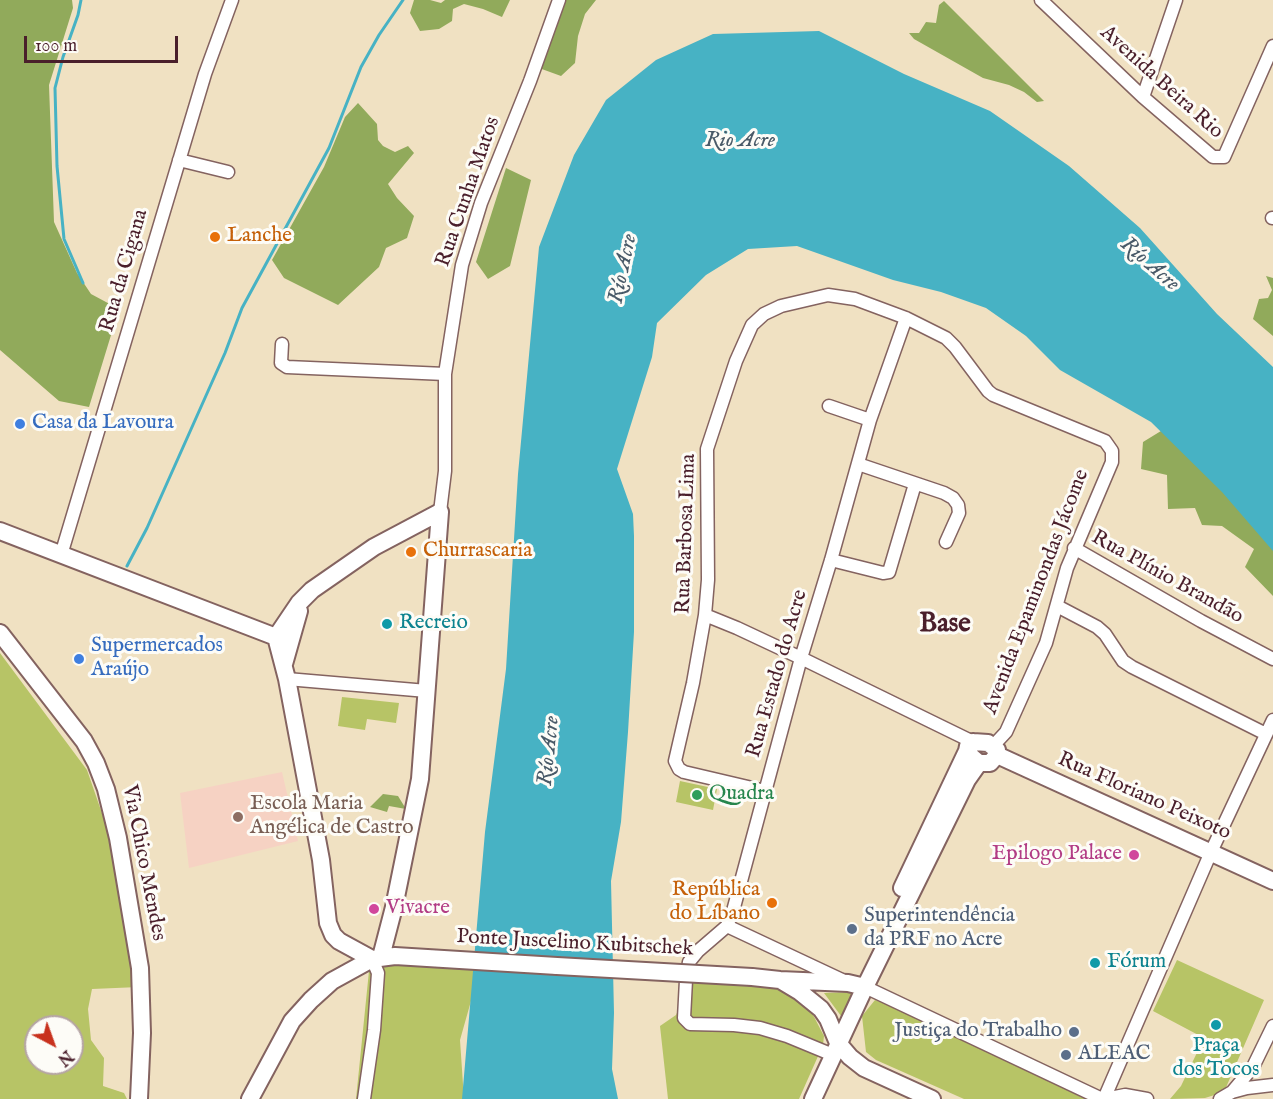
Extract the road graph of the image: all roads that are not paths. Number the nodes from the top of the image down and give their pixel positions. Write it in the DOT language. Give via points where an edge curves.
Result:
graph roads {
  1 [pos="232,0"];
  2 [pos="559,0"];
  3 [pos="1041,0"];
  4 [pos="1176,0"];
  5 [pos="1273,46"];
  6 [pos="1143,96"];
  7 [pos="179,160"];
  8 [pos="228,172"];
  9 [pos="906,318"];
  10 [pos="282,344"];
  11 [pos="445,374"];
  12 [pos="829,406"];
  13 [pos="870,420"];
  14 [pos="1112,451"];
  15 [pos="858,464"];
  16 [pos="915,484"];
  17 [pos="440,512"];
  18 [pos="0,531"];
  19 [pos="0,542"];
  20 [pos="27,542"];
  21 [pos="946,542"];
  22 [pos="1074,548"];
  23 [pos="61,555"];
  24 [pos="831,560"];
  25 [pos="305,597"];
  26 [pos="1057,606"];
  27 [pos="705,615"];
  28 [pos="0,633"];
  29 [pos="276,638"];
  30 [pos="801,658"];
  31 [pos="1273,658"];
  32 [pos="285,672"];
  33 [pos="427,691"];
  34 [pos="1273,720"];
  35 [pos="1266,734"];
  36 [pos="970,746"];
  37 [pos="995,751"];
  38 [pos="980,763"];
  39 [pos="765,791"];
  40 [pos="1211,852"];
  41 [pos="1273,881"];
  42 [pos="727,926"];
  43 [pos="383,957"];
  44 [pos="780,981"];
  45 [pos="848,984"];
  46 [pos="865,987"];
  47 [pos="1273,1026"];
  48 [pos="836,1049"];
  49 [pos="1273,1084"];
  50 [pos="1232,1092"];
  51 [pos="139,1099"];
  52 [pos="250,1099"];
  53 [pos="364,1099"];
  54 [pos="813,1099"];
  55 [pos="932,1099"];
  56 [pos="1104,1099"];
  57 [pos="1147,1099"];
  58 [pos="1220,1099"];
  1 -- 7 [label="street, Rua da Cigana"];
  2 -- 11 [label="street, Rua Cunha Matos" via="465,255"];
  3 -- 6 [label="street, Avenida Beira Rio"];
  4 -- 6 [label="street"];
  5 -- 6 [label="street, Avenida Beira Rio" via="1224,157 1213,157"];
  7 -- 8 [label="street"];
  7 -- 23 [label="street, Rua da Cigana"];
  9 -- 13 [label="street, Rua Estado do Acre"];
  9 -- 14 [label="street, Rua Barbosa Lima" via="946,338 988,392 1105,441"];
  9 -- 27 [label="street, Rua Barbosa Lima" via="855,299 828,295 782,306 752,326 736,361 707,449"];
  10 -- 11 [label="street" via="283,366"];
  11 -- 17 [label="street, Rua Cunha Matos" via="445,471"];
  12 -- 13 [label="street"];
  13 -- 15 [label="street, Rua Estado do Acre"];
  14 -- 22 [label="street, Avenida Epaminondas Jácome" via="1112,462"];
  15 -- 16 [label="street"];
  15 -- 24 [label="street, Rua Estado do Acre"];
  16 -- 21 [label="street" via="944,492 958,505 959,513"];
  16 -- 24 [label="street" via="891,570 887,573"];
  17 -- 25 [label="main road" via="374,547"];
  17 -- 33 [label="main road"];
  18 -- 20 [label="main road"];
  19 -- 20 [label="main road"];
  20 -- 23 [label="main road"];
  22 -- 26 [label="street, Avenida Epaminondas Jácome"];
  22 -- 31 [label="street, Rua Plínio Brandão"];
  23 -- 29 [label="main road"];
  24 -- 30 [label="street, Rua Estado do Acre"];
  25 -- 29 [label="main road"];
  25 -- 32 [label="main road"];
  26 -- 35 [label="street" via="1097,627 1132,667"];
  26 -- 37 [label="street, Avenida Epaminondas Jácome" via="1046,643"];
  27 -- 30 [label="street, Rua Floriano Peixoto"];
  27 -- 39 [label="street, Rua Barbosa Lima" via="675,761 679,769"];
  28 -- 51 [label="main road, Via Chico Mendes" via="84,741 106,789 140,968"];
  29 -- 32 [label="main road"];
  30 -- 36 [label="street, Rua Floriano Peixoto"];
  30 -- 39 [label="street, Rua Estado do Acre"];
  32 -- 33 [label="street"];
  32 -- 43 [label="main road" via="330,928 339,941"];
  33 -- 43 [label="main road" via="420,779"];
  34 -- 35 [label="street"];
  35 -- 40 [label="street"];
  36 -- 37 [label="main road, Rua Floriano Peixoto" via="988,743"];
  36 -- 38 [label="main road, Rua Floriano Peixoto" via="972,757"];
  36 -- 46 [label="main road" via="867,961"];
  37 -- 38 [label="main road" via="990,763"];
  37 -- 40 [label="main road, Rua Floriano Peixoto"];
  38 -- 46 [label="main road" via="967,780"];
  39 -- 42 [label="street, Rua Estado do Acre"];
  40 -- 41 [label="main road, Rua Floriano Peixoto"];
  40 -- 56 [label="street"];
  42 -- 45 [label="street"];
  42 -- 48 [label="street" via="689,962 686,1021 760,1028"];
  43 -- 44 [label="main road, Ponte Juscelino Kubitschek, bridge"];
  43 -- 52 [label="main road" via="332,981 304,1006 292,1020"];
  43 -- 53 [label="street"];
  44 -- 45 [label="main road, Ponte Juscelino Kubitschek"];
  44 -- 48 [label="main road" via="821,1009 828,1018"];
  45 -- 46 [label="main road, Ponte Juscelino Kubitschek"];
  46 -- 48 [label="main road"];
  46 -- 56 [label="street"];
  47 -- 50 [label="street" via="1253,1067"];
  48 -- 54 [label="main road"];
  48 -- 55 [label="main road" via="864,1068"];
  49 -- 50 [label="street"];
  50 -- 58 [label="street"];
  56 -- 57 [label="street" via="1125,1095"];
}
